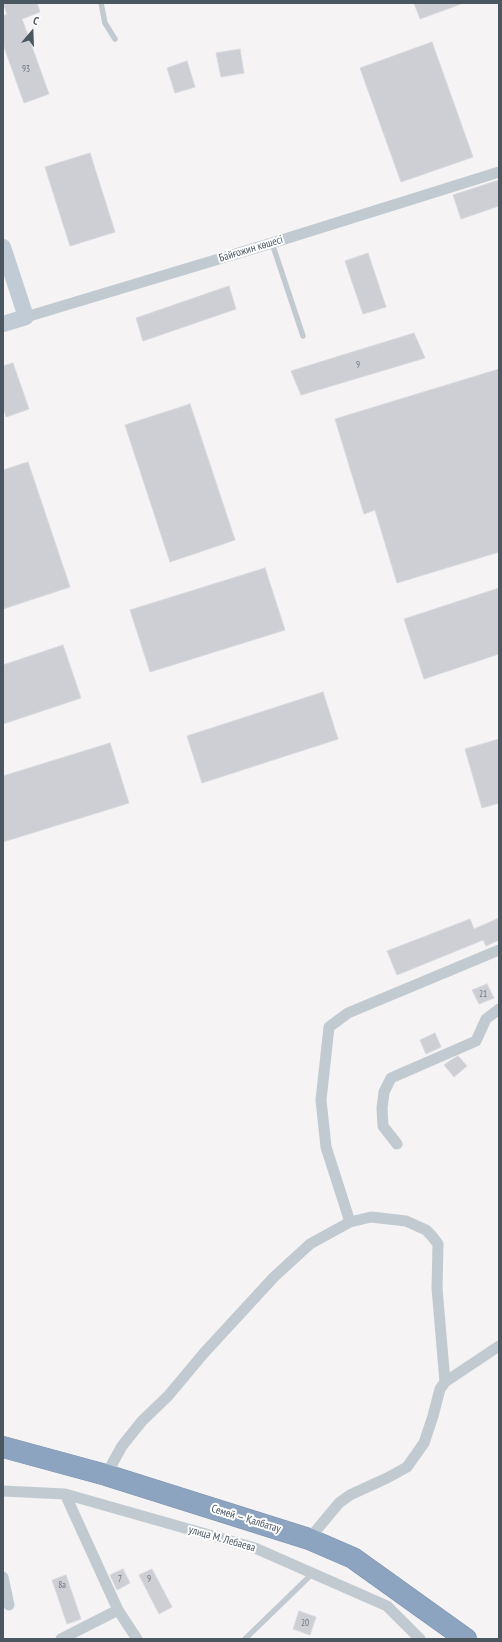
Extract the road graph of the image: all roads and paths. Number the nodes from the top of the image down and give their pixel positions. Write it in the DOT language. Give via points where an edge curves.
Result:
graph roads {
  1 [pos="101,3"];
  2 [pos="116,39"];
  3 [pos="499,172"];
  4 [pos="272,243"];
  5 [pos="3,247"];
  6 [pos="26,317"];
  7 [pos="3,324"];
  8 [pos="303,336"];
  9 [pos="499,950"];
  10 [pos="499,1009"];
  11 [pos="397,1144"];
  12 [pos="350,1222"];
  13 [pos="499,1346"];
  14 [pos="445,1382"];
  15 [pos="3,1447"];
  16 [pos="106,1475"];
  17 [pos="3,1491"];
  18 [pos="65,1494"];
  19 [pos="309,1539"];
  20 [pos="313,1573"];
  21 [pos="3,1577"];
  22 [pos="9,1605"];
  23 [pos="118,1610"];
  24 [pos="61,1639"];
  25 [pos="137,1639"];
  26 [pos="245,1639"];
  27 [pos="420,1639"];
  28 [pos="466,1639"];
  1 -- 2 [label="lane" via="105,23"];
  3 -- 4 [label="street, Байғожин көшесі"];
  4 -- 6 [label="street, Байғожин көшесі"];
  4 -- 8 [label="lane"];
  5 -- 6 [label="main road"];
  6 -- 7 [label="main road, Байғожин көшесі"];
  9 -- 12 [label="street" via="348,1013 329,1026 321,1100 326,1147"];
  10 -- 11 [label="street" via="486,1020 476,1041 391,1078 384,1092 383,1126"];
  12 -- 14 [label="street" via="371,1217 406,1221 426,1230 438,1244 437,1288"];
  12 -- 16 [label="street" via="310,1244 274,1277 138,1426 122,1446"];
  13 -- 14 [label="street"];
  14 -- 19 [label="street" via="440,1389 424,1443 406,1467 339,1503"];
  15 -- 16 [label="highway, Семей — Қалбатау"];
  16 -- 19 [label="highway, Семей — Қалбатау"];
  17 -- 18 [label="street, улица М. Лебаева"];
  18 -- 20 [label="street, улица М. Лебаева" via="256,1548"];
  18 -- 23 [label="street"];
  19 -- 28 [label="highway, Семей — Қалбатау" via="353,1558"];
  20 -- 26 [label="lane"];
  20 -- 27 [label="street, улица М. Лебаева" via="387,1606"];
  21 -- 22 [label="street"];
  23 -- 24 [label="street"];
  23 -- 25 [label="street"];
}
